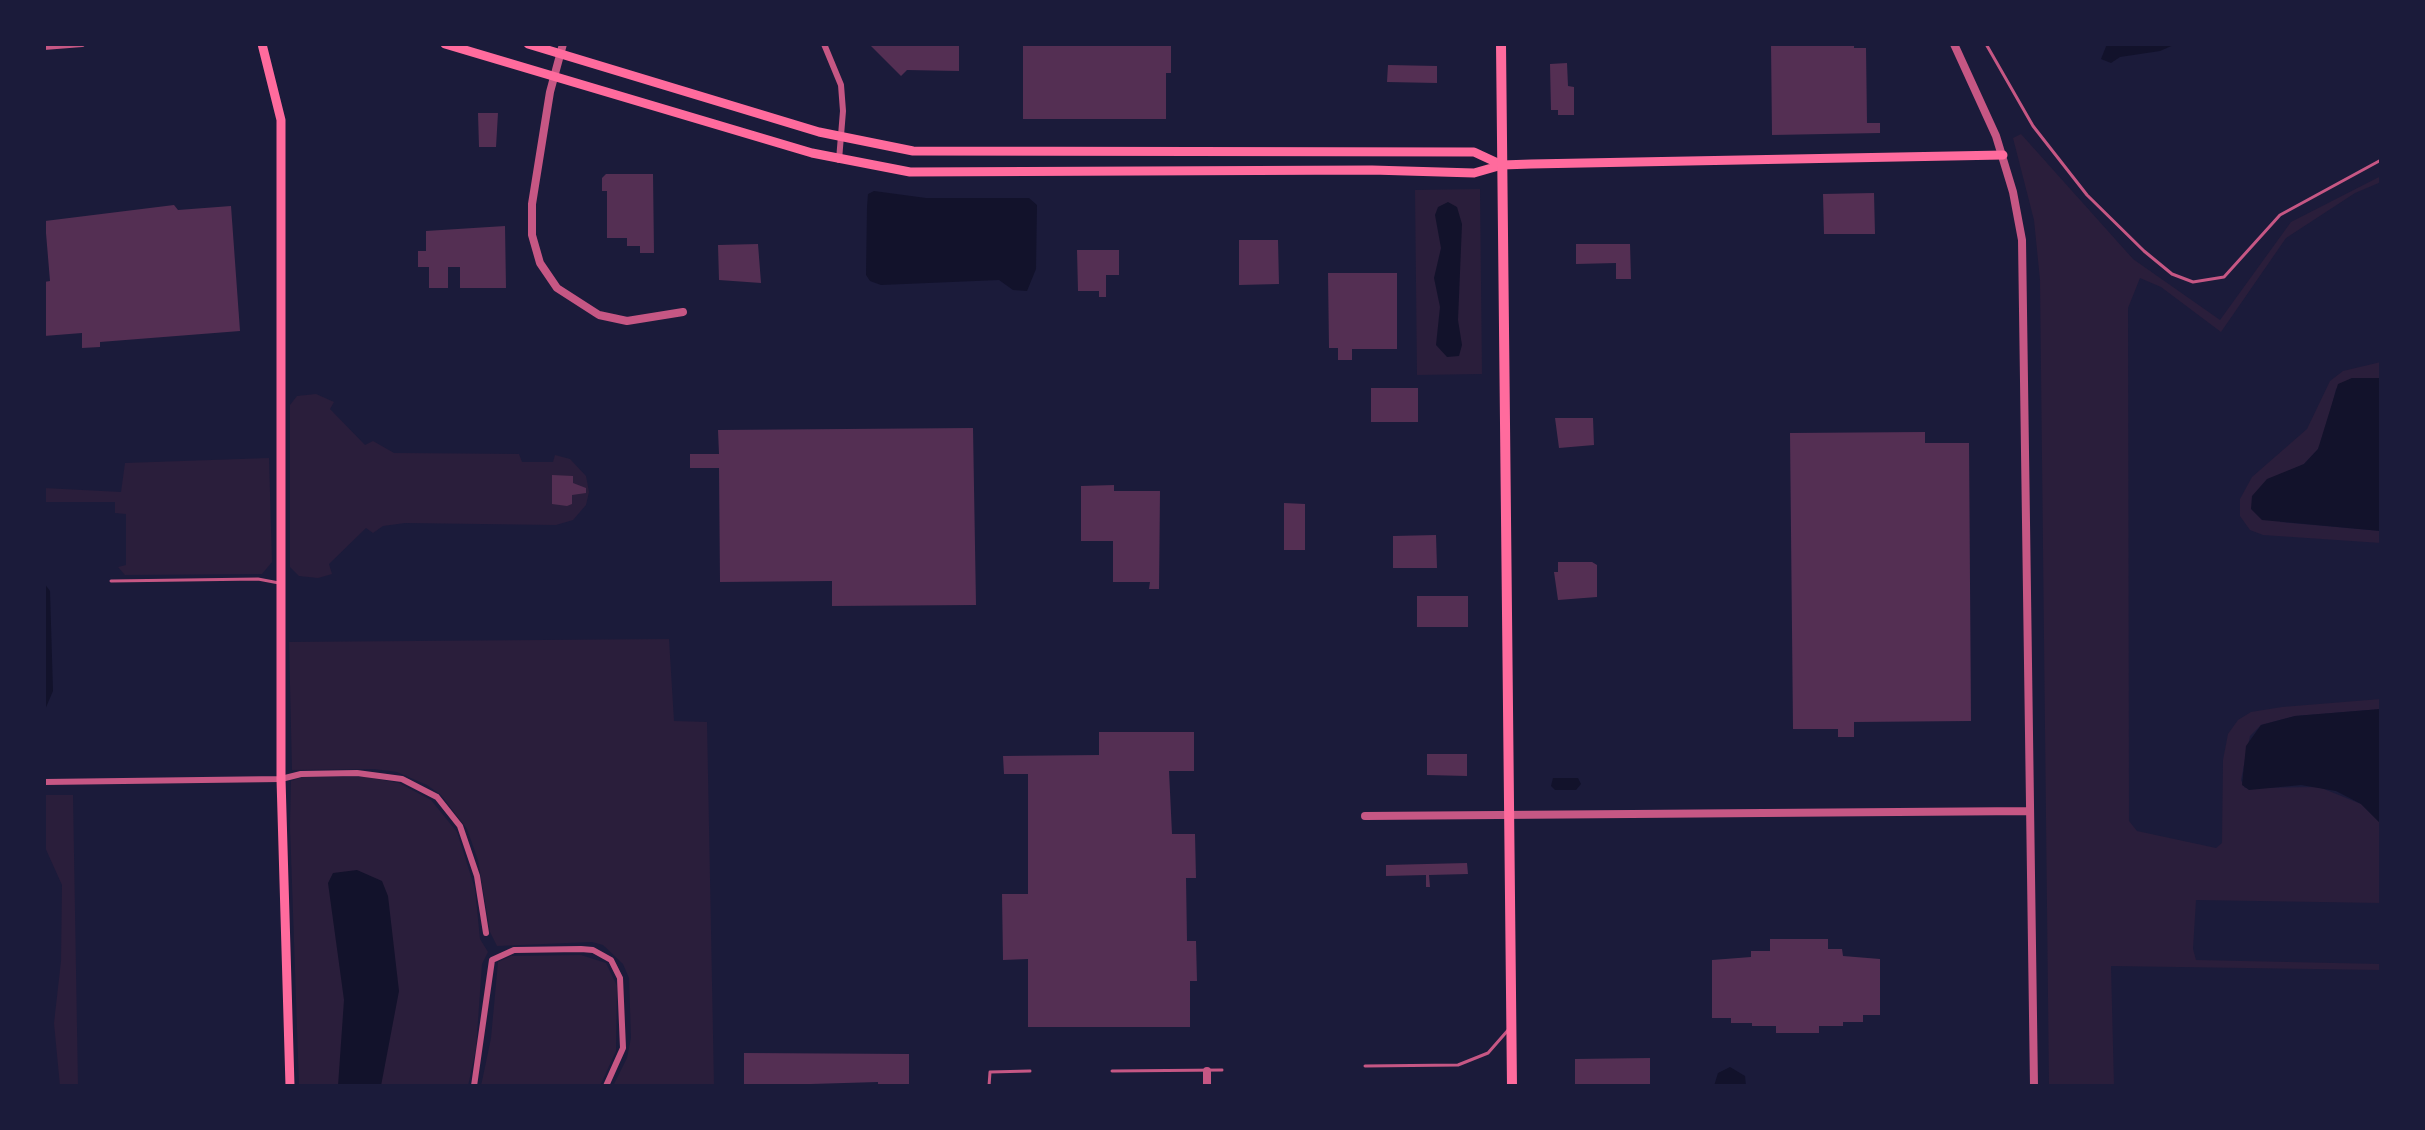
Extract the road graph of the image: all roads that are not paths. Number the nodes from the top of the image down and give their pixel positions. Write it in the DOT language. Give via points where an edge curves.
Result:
graph roads {
  1 [pos="82,44"];
  2 [pos="262,44"];
  3 [pos="445,44"];
  4 [pos="528,44"];
  5 [pos="824,44"];
  6 [pos="1501,44"];
  7 [pos="1954,44"];
  8 [pos="1986,44"];
  9 [pos="44,47"];
  10 [pos="562,49"];
  11 [pos="554,76"];
  12 [pos="839,137"];
  13 [pos="2003,155"];
  14 [pos="839,160"];
  15 [pos="2381,160"];
  16 [pos="1502,165"];
  17 [pos="683,312"];
  18 [pos="111,581"];
  19 [pos="281,583"];
  20 [pos="281,779"];
  21 [pos="44,782"];
  22 [pos="2030,811"];
  23 [pos="1365,816"];
  24 [pos="1510,816"];
  25 [pos="44,882"];
  26 [pos="44,888"];
  27 [pos="486,933"];
  28 [pos="1511,1026"];
  29 [pos="1365,1066"];
  30 [pos="1222,1070"];
  31 [pos="1030,1071"];
  32 [pos="1112,1071"];
  33 [pos="1207,1071"];
  34 [pos="290,1086"];
  35 [pos="474,1086"];
  36 [pos="606,1086"];
  37 [pos="989,1086"];
  38 [pos="1207,1086"];
  39 [pos="1512,1086"];
  40 [pos="2034,1086"];
  1 -- 9 [label="street"];
  2 -- 19 [label="main road" via="281,120"];
  3 -- 11 [label="main road"];
  4 -- 10 [label="main road"];
  5 -- 12 [label="street" via="841,85"];
  6 -- 16 [label="main road"];
  7 -- 13 [label="street"];
  8 -- 15 [label="lane" via="2033,126 2087,195 2172,274 2193,282 2224,277 2280,215"];
  10 -- 11 [label="street"];
  10 -- 12 [label="main road"];
  11 -- 14 [label="main road"];
  11 -- 17 [label="street" via="531,218 540,263 557,288 599,315 627,321"];
  12 -- 14 [label="street"];
  12 -- 16 [label="main road" via="950,153 1474,152"];
  13 -- 16 [label="main road"];
  13 -- 22 [label="street" via="2024,271"];
  14 -- 16 [label="main road" via="950,175 1474,173"];
  16 -- 24 [label="main road"];
  18 -- 19 [label="lane"];
  19 -- 20 [label="main road"];
  20 -- 21 [label="street"];
  20 -- 27 [label="street" via="381,774 437,797 469,843"];
  20 -- 34 [label="main road"];
  22 -- 24 [label="street"];
  22 -- 40 [label="street"];
  23 -- 24 [label="street"];
  24 -- 28 [label="main road"];
  25 -- 26 [label="lane"];
  28 -- 29 [label="lane" via="1488,1053 1458,1065"];
  28 -- 39 [label="main road"];
  30 -- 33 [label="lane"];
  31 -- 37 [label="lane" via="990,1072"];
  32 -- 33 [label="lane"];
  33 -- 38 [label="street"];
  35 -- 36 [label="street" via="489,967 497,955 514,950 593,950 617,967 623,1048"];
}
